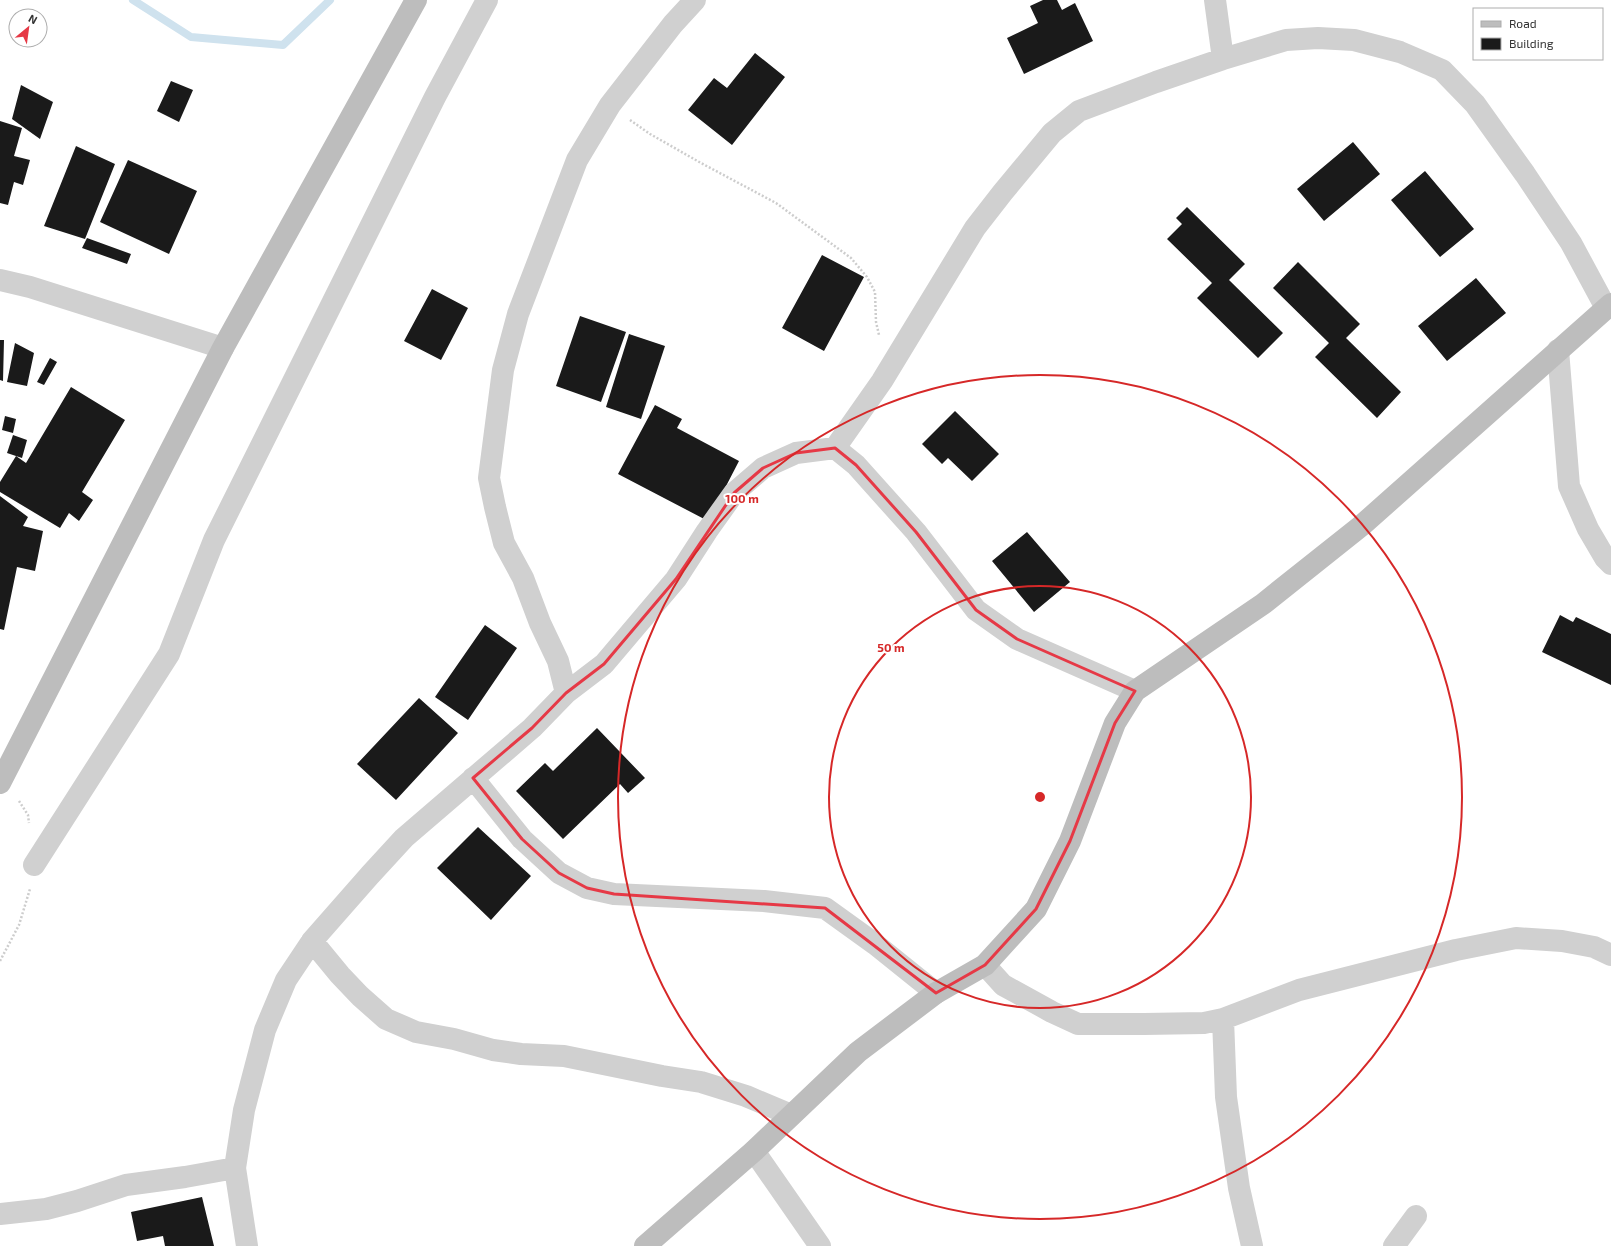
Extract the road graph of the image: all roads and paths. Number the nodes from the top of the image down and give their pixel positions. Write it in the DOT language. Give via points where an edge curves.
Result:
graph roads {
  1 [pos="416,0"];
  2 [pos="488,0"];
  3 [pos="694,0"];
  4 [pos="1215,0"];
  5 [pos="1223,59"];
  6 [pos="610,105"];
  7 [pos="0,280"];
  8 [pos="1609,306"];
  9 [pos="879,336"];
  10 [pos="223,348"];
  11 [pos="1558,350"];
  12 [pos="835,448"];
  13 [pos="1611,564"];
  14 [pos="1135,691"];
  15 [pos="566,693"];
  16 [pos="473,778"];
  17 [pos="0,783"];
  18 [pos="34,865"];
  19 [pos="312,941"];
  20 [pos="1611,955"];
  21 [pos="984,965"];
  22 [pos="936,993"];
  23 [pos="1223,1019"];
  24 [pos="791,1115"];
  25 [pos="754,1151"];
  26 [pos="235,1168"];
  27 [pos="0,1214"];
  28 [pos="1416,1216"];
  29 [pos="247,1246"];
  30 [pos="645,1246"];
  31 [pos="820,1246"];
  32 [pos="1252,1246"];
  33 [pos="1394,1246"];
  1 -- 10 [label="street"];
  2 -- 18 [label="street" via="435,97 214,540 169,654"];
  3 -- 6 [label="street"];
  4 -- 5 [label="street"];
  5 -- 8 [label="street" via="1286,40 1318,38 1354,40 1400,52 1442,70 1474,104 1525,174"];
  5 -- 12 [label="street" via="1079,111 1052,133 975,228 882,381"];
  6 -- 9 [label="path" via="657,138 776,202 851,258 867,277 875,292"];
  6 -- 15 [label="street" via="577,160 518,314 503,370 489,478 504,543 523,578 558,661"];
  7 -- 10 [label="street" via="30,287"];
  8 -- 11 [label="street"];
  10 -- 17 [label="street"];
  11 -- 13 [label="street" via="1569,486 1588,529"];
  11 -- 14 [label="street" via="1361,526 1263,604"];
  12 -- 14 [label="street" via="856,465 916,532 976,610 1017,639"];
  12 -- 15 [label="street" via="796,453 763,468 734,493 676,579 644,618 604,664"];
  14 -- 21 [label="street" via="1114,723 1070,841 1036,908"];
  15 -- 16 [label="street" via="532,728"];
  16 -- 19 [label="street" via="404,838"];
  16 -- 22 [label="street" via="522,839 558,873 587,888 614,894 825,908"];
  19 -- 24 [label="street" via="340,975 386,1019 416,1032 493,1050 564,1056 701,1082 746,1096"];
  19 -- 26 [label="street" via="286,980 265,1030 244,1110"];
  20 -- 23 [label="street" via="1594,947 1562,941 1516,938 1456,950 1299,990"];
  21 -- 22 [label="street"];
  21 -- 23 [label="street" via="1003,985 1078,1024 1204,1022"];
  22 -- 24 [label="street" via="858,1052"];
  23 -- 32 [label="street" via="1226,1097 1239,1188"];
  24 -- 25 [label="street"];
  25 -- 30 [label="street"];
  25 -- 31 [label="street"];
  26 -- 27 [label="street" via="185,1178 126,1185 46,1209"];
  26 -- 29 [label="street"];
  28 -- 33 [label="street"];
}
